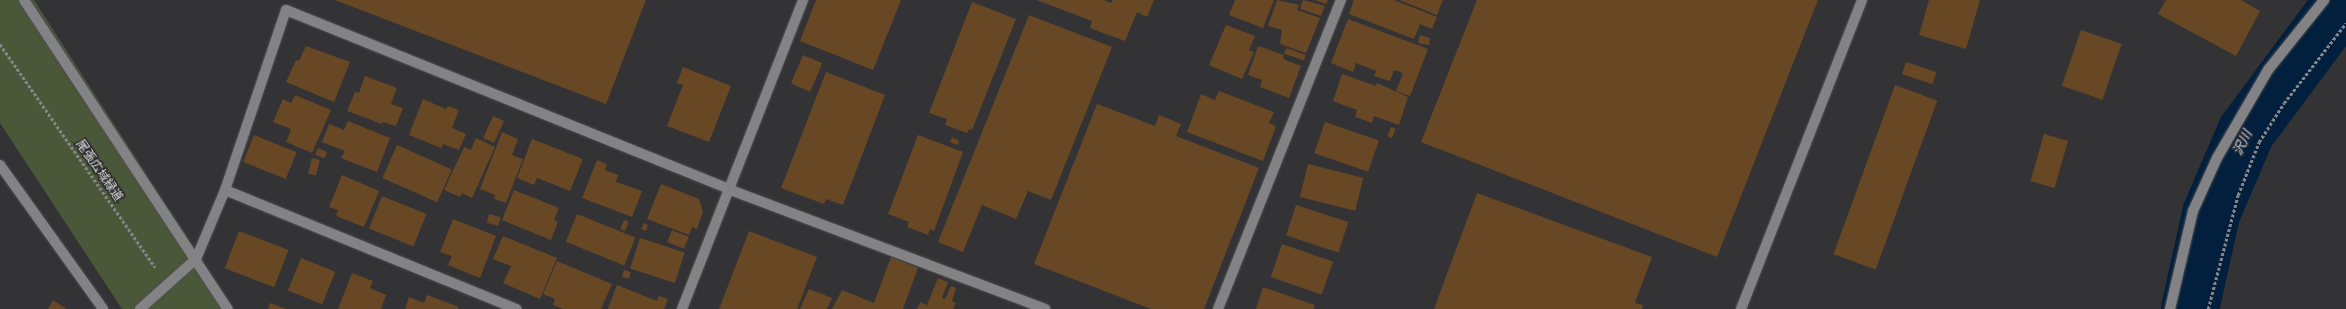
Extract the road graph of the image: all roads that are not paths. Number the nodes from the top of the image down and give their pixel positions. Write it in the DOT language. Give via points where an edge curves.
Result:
graph roads {
  1 [pos="24,0"];
  2 [pos="803,0"];
  3 [pos="1341,0"];
  4 [pos="1862,0"];
  5 [pos="2324,0"];
  6 [pos="0,165"];
  7 [pos="728,189"];
  8 [pos="225,190"];
  9 [pos="196,259"];
  10 [pos="103,309"];
  11 [pos="140,309"];
  12 [pos="228,309"];
  13 [pos="517,309"];
  14 [pos="682,309"];
  15 [pos="1045,309"];
  16 [pos="1218,309"];
  17 [pos="1741,309"];
  18 [pos="2170,309"];
  1 -- 9 [label="street"];
  2 -- 7 [label="street"];
  3 -- 16 [label="street"];
  4 -- 17 [label="street"];
  5 -- 18 [label="street" via="2268,70 2217,158 2193,211"];
  6 -- 10 [label="street"];
  7 -- 8 [label="street" via="286,10"];
  7 -- 14 [label="street"];
  7 -- 15 [label="street"];
  8 -- 9 [label="street"];
  8 -- 13 [label="street"];
  9 -- 11 [label="street"];
  9 -- 12 [label="street"];
}
